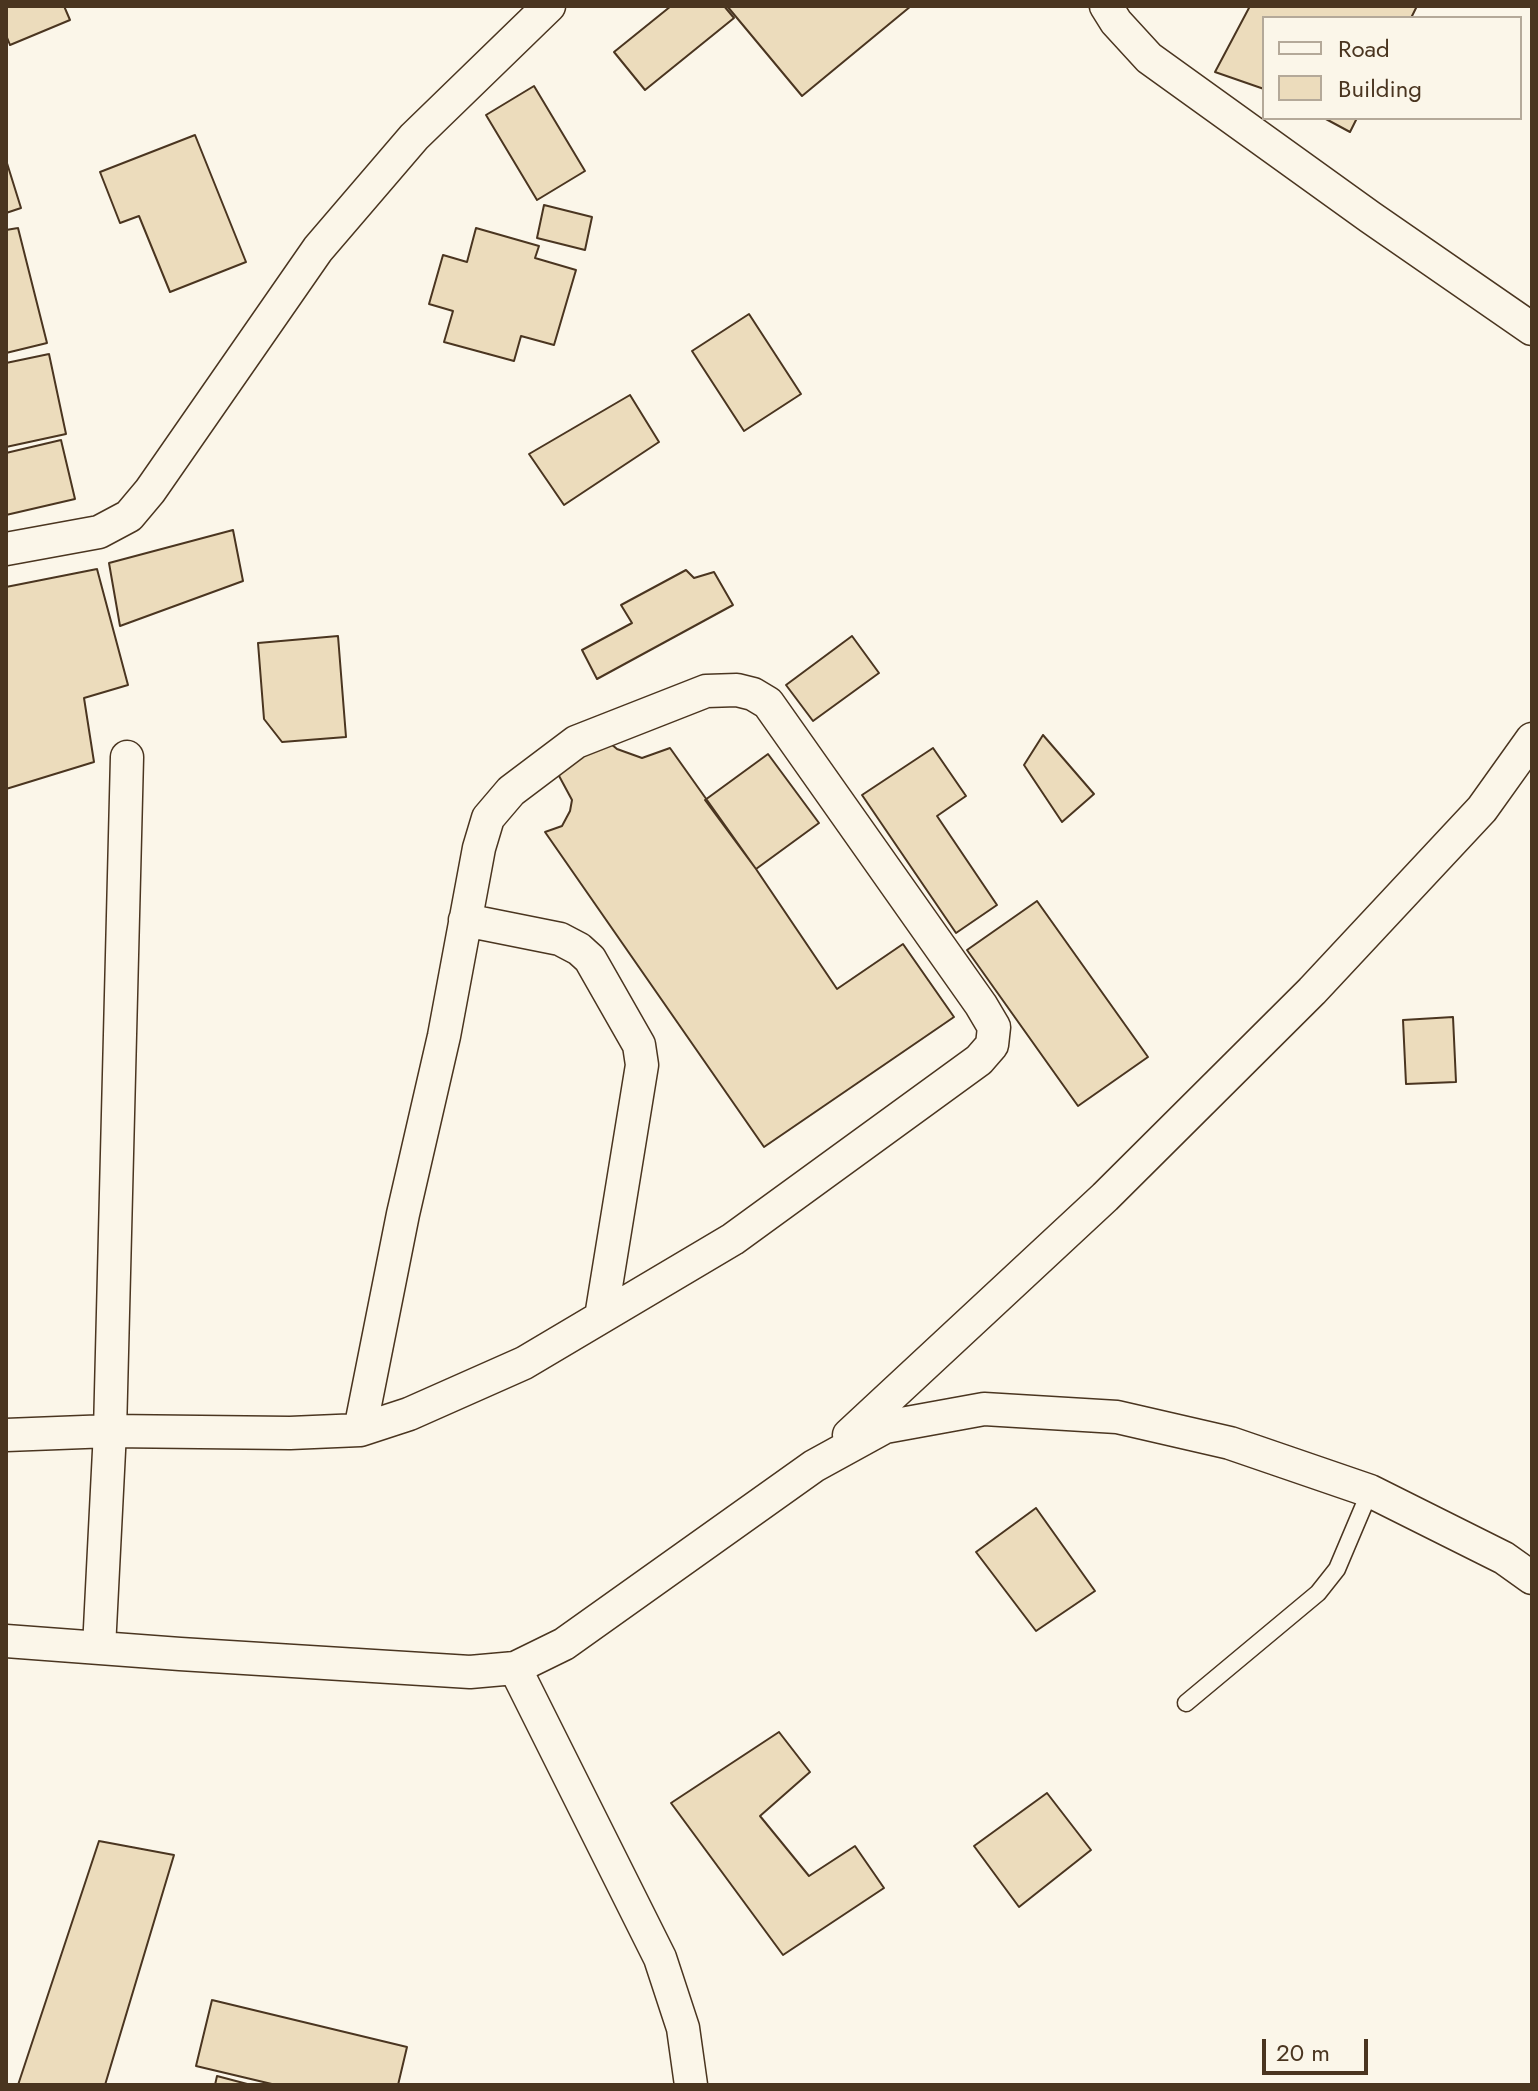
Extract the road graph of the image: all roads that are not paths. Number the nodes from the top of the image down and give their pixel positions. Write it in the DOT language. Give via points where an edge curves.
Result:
graph roads {
  1 [pos="549,6"];
  2 [pos="1106,6"];
  3 [pos="1532,329"];
  4 [pos="6,549"];
  5 [pos="1532,739"];
  6 [pos="127,757"];
  7 [pos="465,920"];
  8 [pos="601,1317"];
  9 [pos="360,1430"];
  10 [pos="110,1431"];
  11 [pos="6,1435"];
  12 [pos="814,1466"];
  13 [pos="1370,1491"];
  14 [pos="1532,1578"];
  15 [pos="6,1641"];
  16 [pos="99,1648"];
  17 [pos="515,1668"];
  18 [pos="1186,1703"];
  19 [pos="691,2085"];
  1 -- 4 [label="street" via="414,137 318,249 129,516 99,532"];
  2 -- 3 [label="street" via="1149,58"];
  5 -- 12 [label="street" via="1482,809 1312,991 1105,1197"];
  6 -- 10 [label="street"];
  7 -- 8 [label="street" via="560,939 579,949 590,959 639,1045 642,1065"];
  7 -- 8 [label="street" via="488,818 511,791 576,742 706,691 737,690 768,703 994,1027 992,1045 979,1060 733,1239"];
  7 -- 9 [label="street"];
  8 -- 9 [label="street" via="524,1363"];
  9 -- 10 [label="street"];
  10 -- 11 [label="street"];
  10 -- 16 [label="street"];
  12 -- 13 [label="street" via="885,1427 984,1409 1117,1417 1230,1443"];
  12 -- 17 [label="street" via="564,1644"];
  13 -- 14 [label="street" via="1504,1558"];
  13 -- 18 [label="lane" via="1337,1569 1318,1593"];
  15 -- 16 [label="street"];
  16 -- 17 [label="street" via="470,1672"];
  17 -- 19 [label="street" via="660,1958 683,2028"];
}
